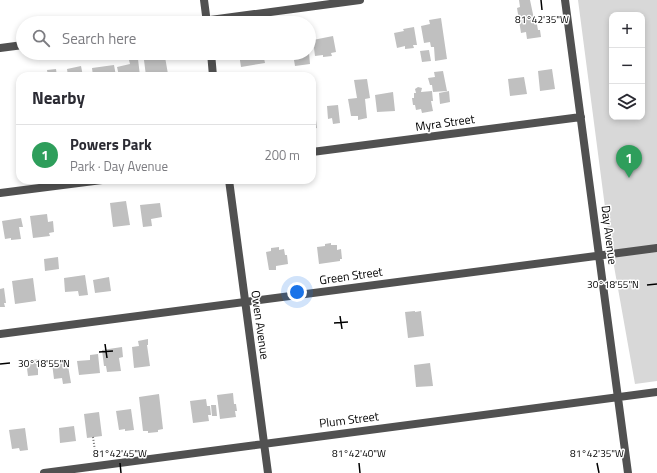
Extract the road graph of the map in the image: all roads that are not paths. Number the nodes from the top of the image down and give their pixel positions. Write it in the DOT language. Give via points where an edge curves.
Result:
graph roads {
  1 [pos="204,0"];
  2 [pos="360,0"];
  3 [pos="565,0"];
  4 [pos="206,16"];
  5 [pos="249,16"];
  6 [pos="16,46"];
  7 [pos="0,48"];
  8 [pos="212,60"];
  9 [pos="213,72"];
  10 [pos="581,117"];
  11 [pos="316,151"];
  12 [pos="71,184"];
  13 [pos="230,184"];
  14 [pos="0,193"];
  15 [pos="657,248"];
  16 [pos="599,255"];
  17 [pos="245,302"];
  18 [pos="0,334"];
  19 [pos="657,392"];
  20 [pos="618,397"];
  21 [pos="264,444"];
  22 [pos="44,473"];
  23 [pos="268,473"];
  24 [pos="628,473"];
  1 -- 4 [label="street"];
  2 -- 5 [label="street"];
  3 -- 10 [label="street, Day Avenue"];
  6 -- 7 [label="street"];
  8 -- 9 [label="street"];
  10 -- 11 [label="street, Myra Street"];
  10 -- 16 [label="street, Day Avenue"];
  12 -- 14 [label="street"];
  13 -- 17 [label="street, Owen Avenue"];
  15 -- 16 [label="street, Green Street"];
  16 -- 17 [label="street, Green Street"];
  16 -- 20 [label="street, Day Avenue"];
  17 -- 18 [label="street, Green Street"];
  17 -- 21 [label="street, Owen Avenue"];
  19 -- 20 [label="street, Plum Street"];
  20 -- 21 [label="street, Plum Street"];
  20 -- 24 [label="street, Day Avenue"];
  21 -- 22 [label="street, Plum Street"];
  21 -- 23 [label="street, Owen Avenue"];
}
